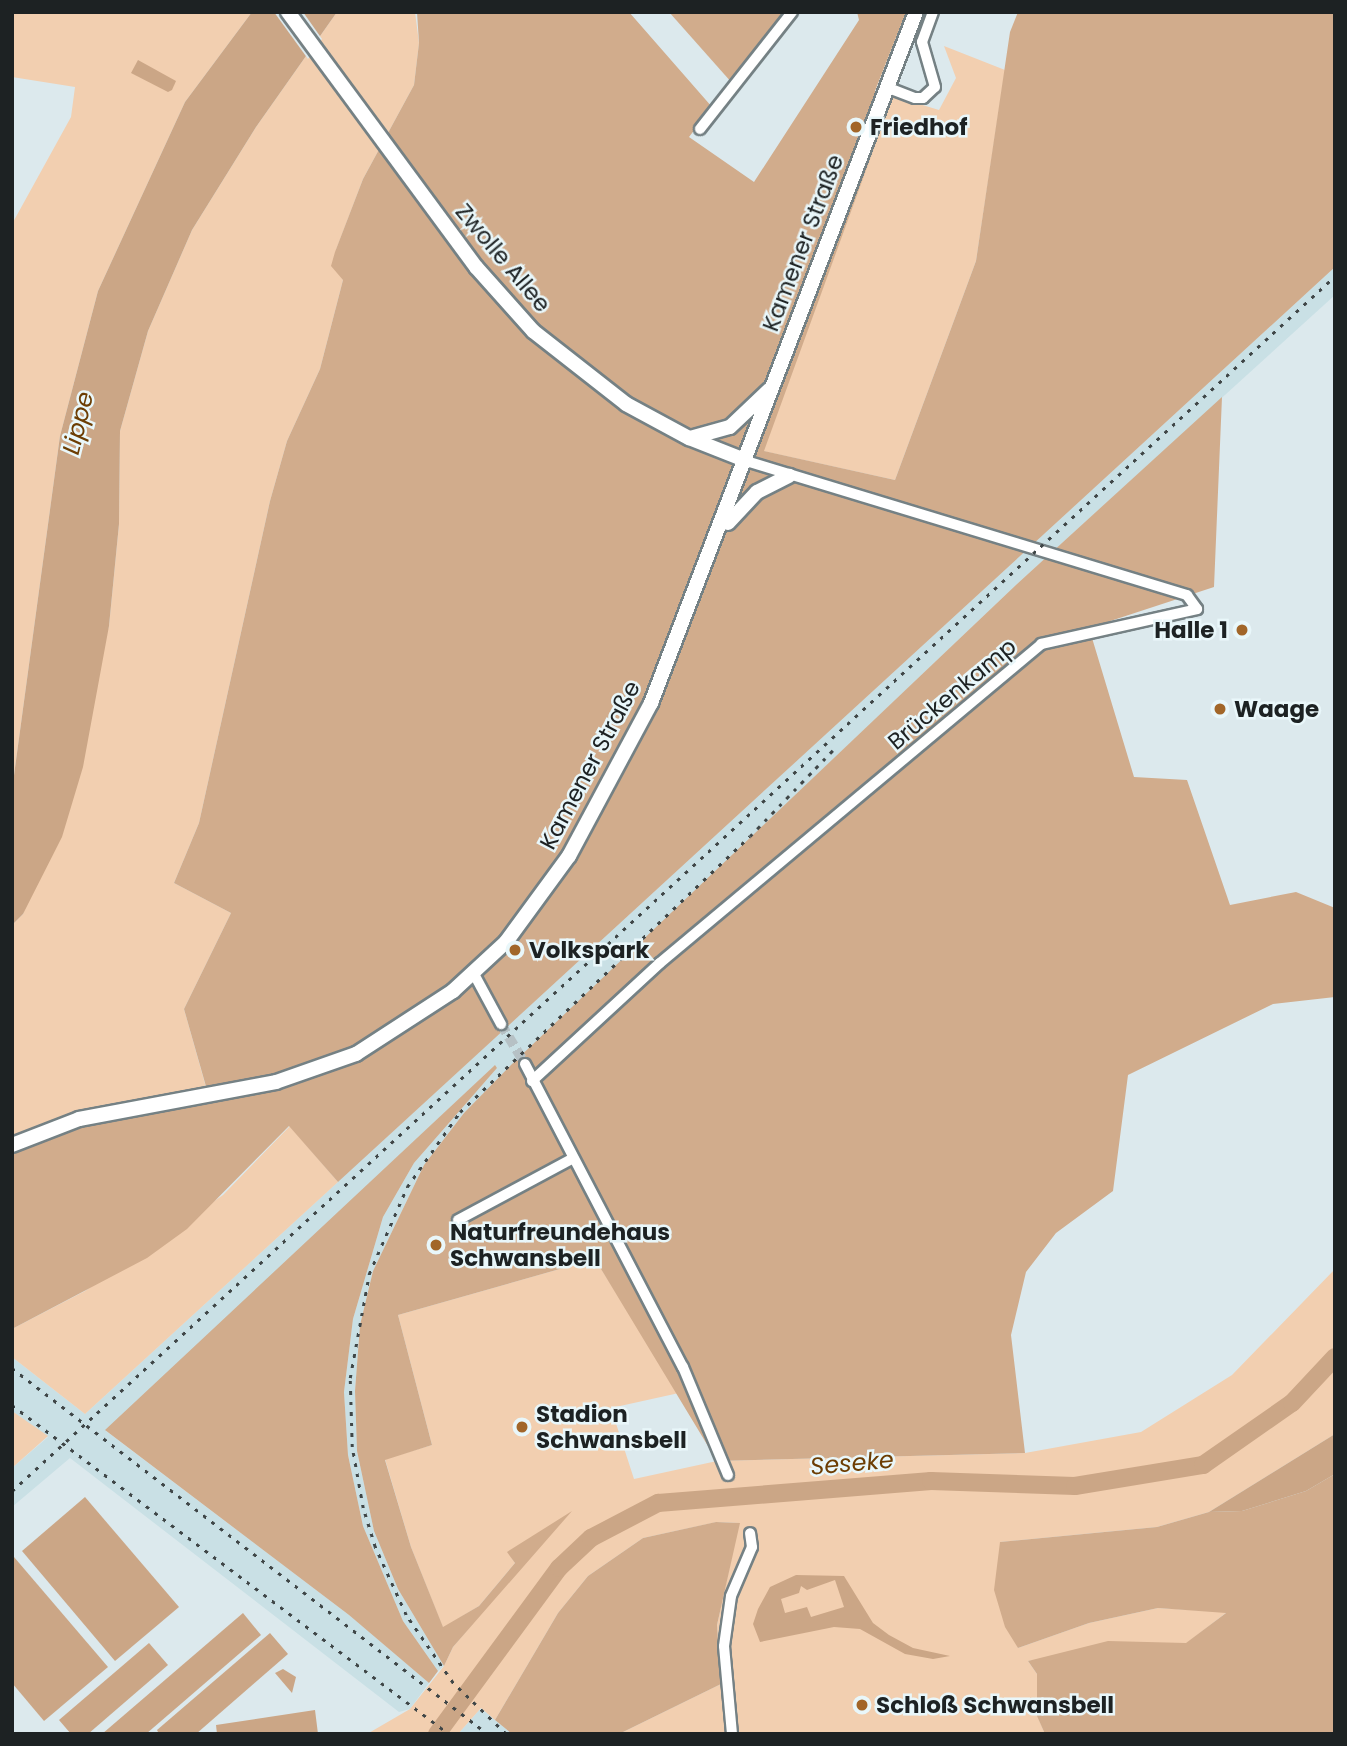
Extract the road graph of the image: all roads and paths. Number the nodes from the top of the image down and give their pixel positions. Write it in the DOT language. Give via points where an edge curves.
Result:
graph roads {
  1 [pos="288,12"];
  2 [pos="792,12"];
  3 [pos="916,12"];
  4 [pos="933,12"];
  5 [pos="886,87"];
  6 [pos="700,129"];
  7 [pos="774,383"];
  8 [pos="689,438"];
  9 [pos="747,461"];
  10 [pos="789,476"];
  11 [pos="720,532"];
  12 [pos="474,974"];
  13 [pos="501,1024"];
  14 [pos="525,1064"];
  15 [pos="532,1081"];
  16 [pos="12,1145"];
  17 [pos="572,1159"];
  18 [pos="458,1220"];
  19 [pos="728,1475"];
  20 [pos="750,1533"];
  21 [pos="732,1734"];
  1 -- 8 [label="main road, Zwolle Allee" via="476,267 533,331 608,392"];
  2 -- 6 [label="street"];
  3 -- 5 [label="main road, Kamener Straße"];
  4 -- 5 [label="street" via="922,42 935,87 923,98"];
  5 -- 7 [label="main road, Kamener Straße"];
  7 -- 8 [label="main road" via="730,427"];
  7 -- 9 [label="main road, Kamener Straße"];
  8 -- 9 [label="main road, Zwolle Allee"];
  9 -- 10 [label="street, Brückenkamp"];
  9 -- 11 [label="main road, Kamener Straße"];
  10 -- 11 [label="main road" via="758,492"];
  10 -- 15 [label="street, Brückenkamp" via="1187,595 1197,609 1143,624 1074,635 1032,651 660,963"];
  11 -- 12 [label="main road, Kamener Straße" via="651,703 598,808 538,902"];
  12 -- 13 [label="street"];
  12 -- 16 [label="main road, Kamener Straße" via="395,1032 331,1064 276,1082 88,1116"];
  14 -- 15 [label="street"];
  15 -- 17 [label="street"];
  17 -- 18 [label="street"];
  17 -- 19 [label="street" via="683,1367"];
  20 -- 21 [label="street" via="752,1547 731,1596 724,1646"];
}
